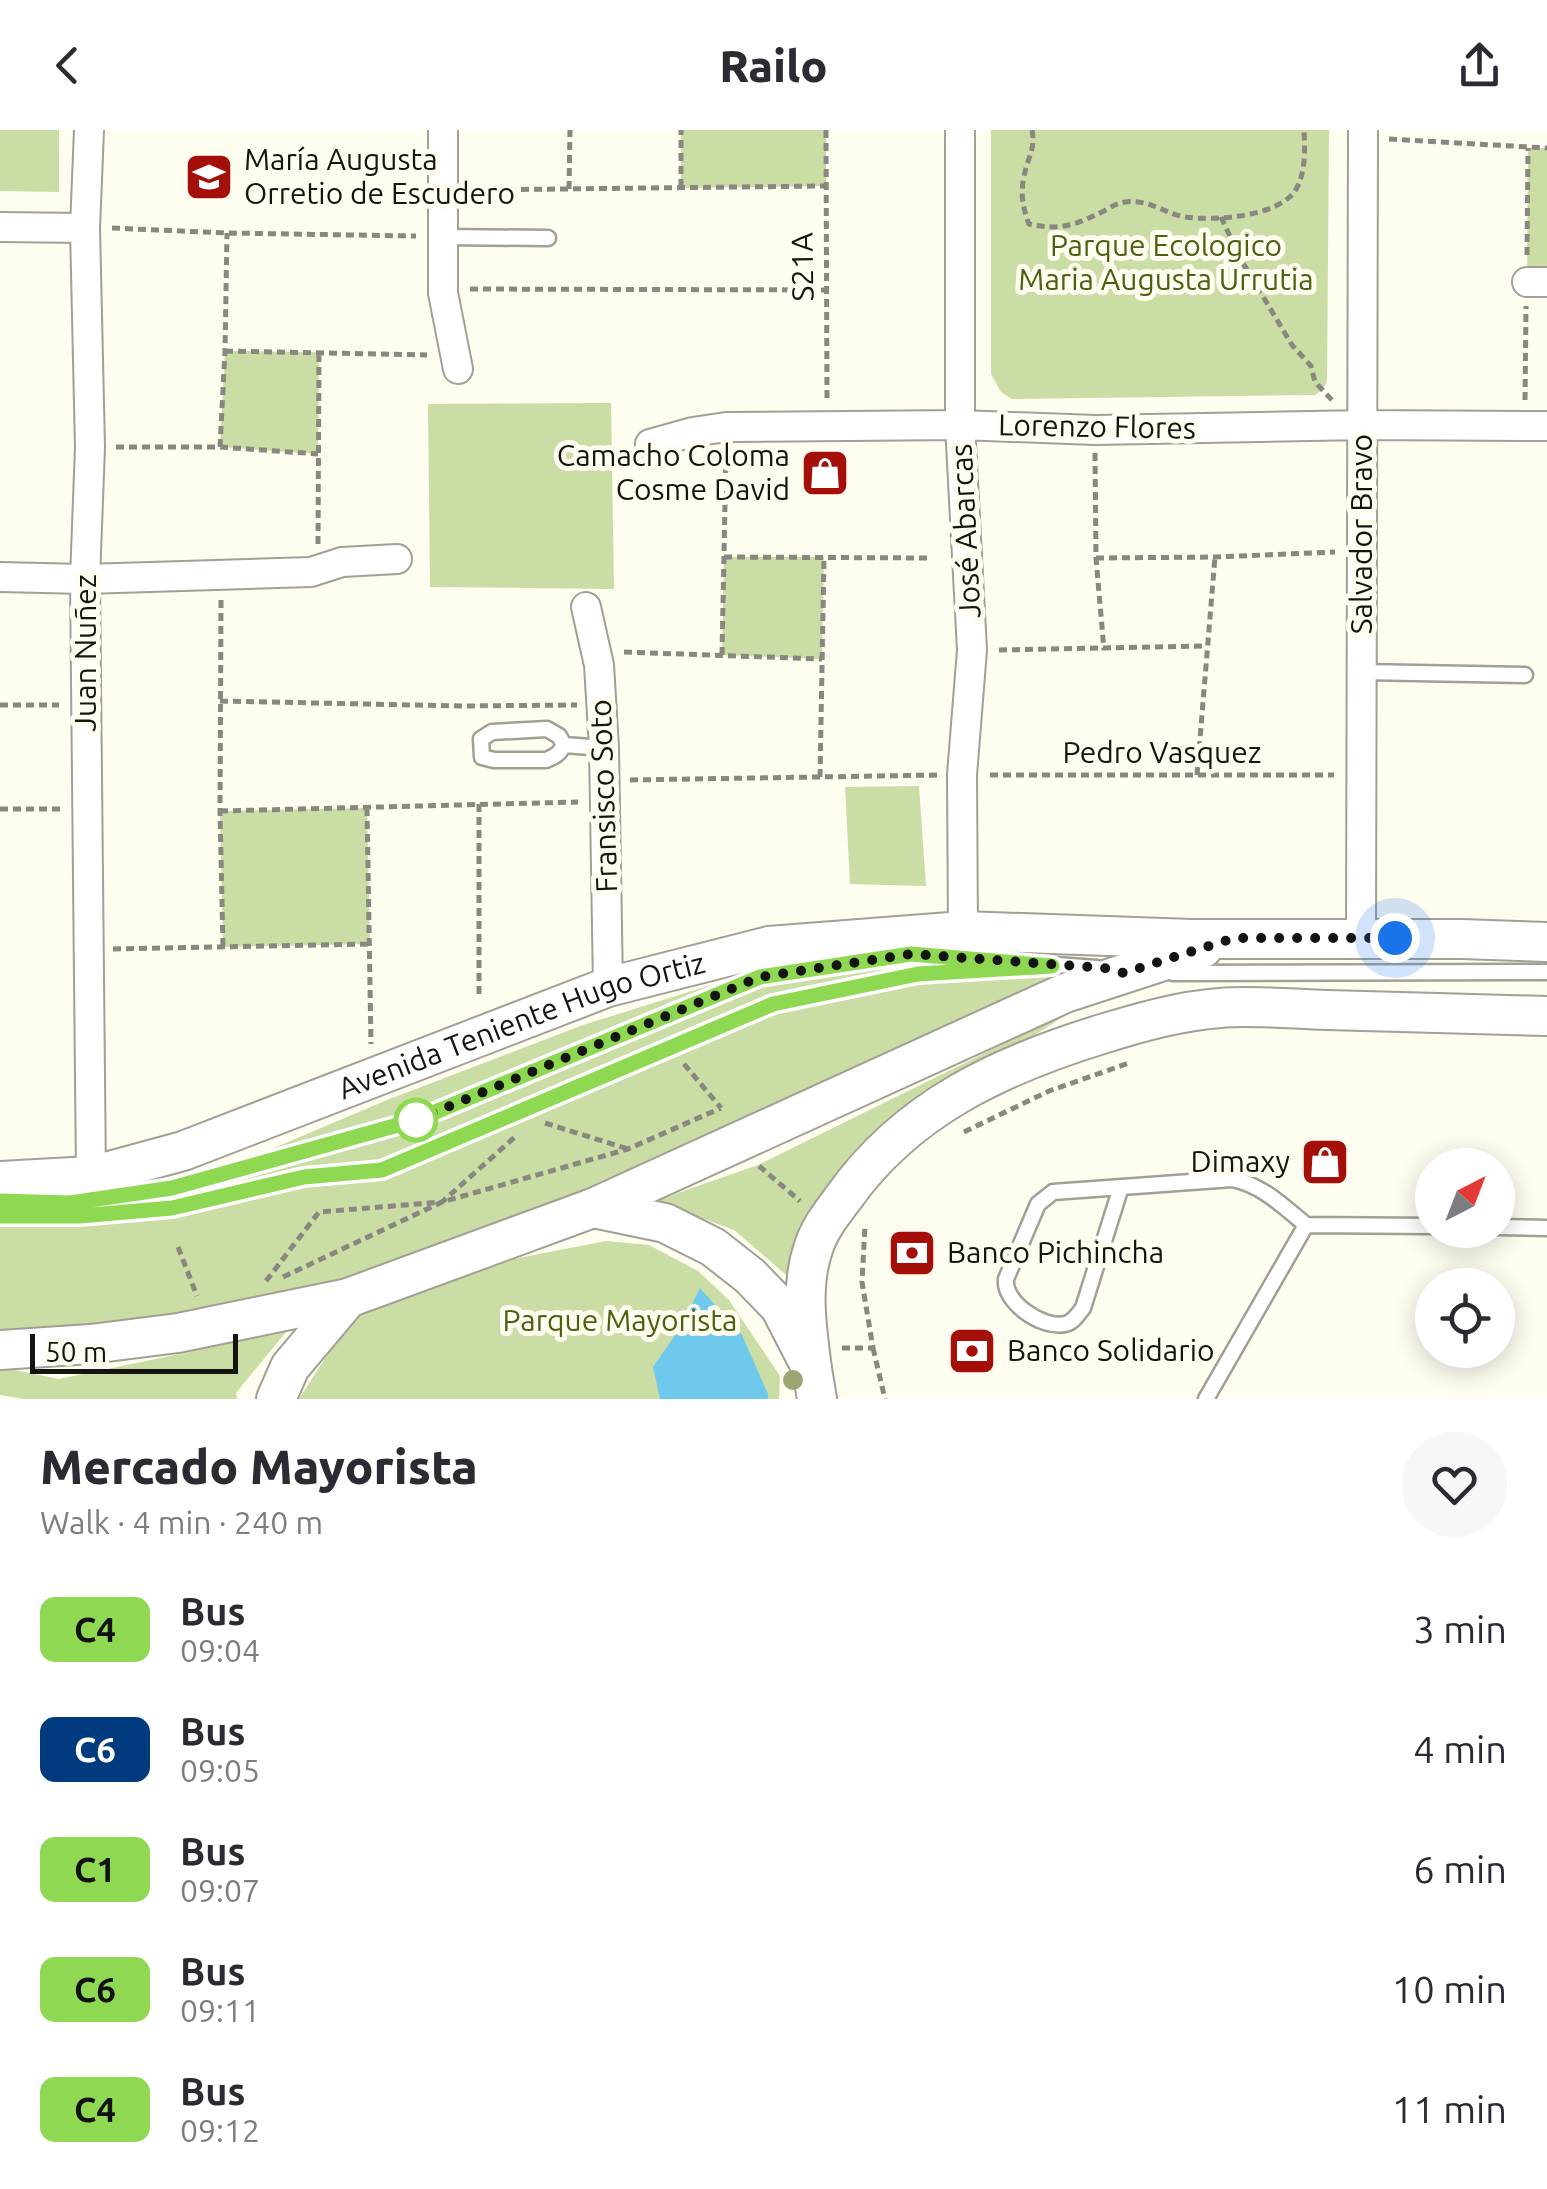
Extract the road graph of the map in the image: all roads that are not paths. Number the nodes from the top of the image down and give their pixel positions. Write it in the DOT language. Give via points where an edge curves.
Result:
graph roads {
  1 [pos="89,130"];
  2 [pos="443,130"];
  3 [pos="960,130"];
  4 [pos="1372,134"];
  5 [pos="0,226"];
  6 [pos="85,228"];
  7 [pos="444,237"];
  8 [pos="548,238"];
  9 [pos="458,369"];
  10 [pos="960,425"];
  11 [pos="1362,425"];
  12 [pos="1547,426"];
  13 [pos="650,444"];
  14 [pos="397,559"];
  15 [pos="0,578"];
  16 [pos="85,579"];
  17 [pos="586,607"];
  18 [pos="1362,672"];
  19 [pos="1525,675"];
  20 [pos="564,745"];
  21 [pos="604,748"];
  22 [pos="963,931"];
  23 [pos="1234,938"];
  24 [pos="1362,938"];
  25 [pos="1547,942"];
  26 [pos="1052,966"];
  27 [pos="1428,972"];
  28 [pos="1547,972"];
  29 [pos="1124,973"];
  30 [pos="1547,979"];
  31 [pos="608,987"];
  32 [pos="1547,1016"];
  33 [pos="91,1176"];
  34 [pos="0,1181"];
  35 [pos="1121,1188"];
  36 [pos="0,1201"];
  37 [pos="593,1208"];
  38 [pos="0,1216"];
  39 [pos="1306,1225"];
  40 [pos="1415,1226"];
  41 [pos="1515,1227"];
  42 [pos="1547,1228"];
  43 [pos="348,1298"];
  44 [pos="0,1350"];
  45 [pos="813,1372"];
  46 [pos="276,1399"];
  47 [pos="1206,1399"];
  1 -- 6 [label="street, Juan Nuñez"];
  2 -- 7 [label="street"];
  3 -- 10 [label="street, José Abarcas"];
  4 -- 11 [label="street, Salvador Bravo"];
  5 -- 6 [label="street"];
  6 -- 16 [label="street, Juan Nuñez"];
  7 -- 8 [label="lane"];
  7 -- 9 [label="street" via="444,293"];
  10 -- 11 [label="street, Lorenzo Flores"];
  10 -- 13 [label="street, Lorenzo Flores" via="726,427"];
  10 -- 22 [label="street, José Abarcas" via="972,650 962,776"];
  11 -- 12 [label="street, Lorenzo Flores"];
  11 -- 18 [label="street, Salvador Bravo"];
  14 -- 16 [label="street" via="342,562 311,572"];
  15 -- 16 [label="street"];
  16 -- 33 [label="street, Juan Nuñez"];
  17 -- 21 [label="street, Fransisco Soto" via="599,665"];
  18 -- 19 [label="lane"];
  18 -- 24 [label="street, Salvador Bravo"];
  20 -- 20 [label="lane" via="547,730 492,732 482,739 482,756 546,760"];
  20 -- 21 [label="lane"];
  21 -- 31 [label="street, Fransisco Soto" via="596,792"];
  22 -- 23 [label="main road, Avenida Teniente Hugo Ortiz"];
  22 -- 31 [label="main road, Avenida Teniente Hugo Ortiz" via="769,946"];
  23 -- 24 [label="main road, Avenida Teniente Hugo Ortiz"];
  23 -- 29 [label="main road, Avenida Teniente Hugo Ortiz"];
  24 -- 25 [label="main road, Avenida Teniente Hugo Ortiz"];
  26 -- 29 [label="lane"];
  26 -- 36 [label="lane" via="911,954 760,977 416,1120 172,1188 70,1203"];
  26 -- 38 [label="lane" via="918,974 773,1004 382,1170 304,1177 172,1208"];
  27 -- 28 [label="lane"];
  27 -- 29 [label="lane"];
  27 -- 30 [label="lane"];
  29 -- 37 [label="main road, Avenida Teniente Hugo Ortiz" via="1064,993"];
  31 -- 33 [label="main road, Avenida Teniente Hugo Ortiz" via="183,1151"];
  32 -- 45 [label="main road" via="1222,1007 1159,1017 1018,1063 916,1120 866,1168 826,1222 806,1280"];
  33 -- 34 [label="main road, Avenida Teniente Hugo Ortiz"];
  35 -- 35 [label="lane" via="1053,1192 1038,1204 1005,1287 1030,1316 1064,1325 1083,1308"];
  35 -- 39 [label="lane" via="1249,1182"];
  37 -- 43 [label="main road"];
  37 -- 45 [label="main road" via="665,1223 713,1247 780,1307"];
  39 -- 40 [label="lane"];
  39 -- 47 [label="lane"];
  41 -- 42 [label="lane"];
  43 -- 44 [label="main road" via="178,1332"];
  43 -- 46 [label="main road" via="290,1367"];
}
